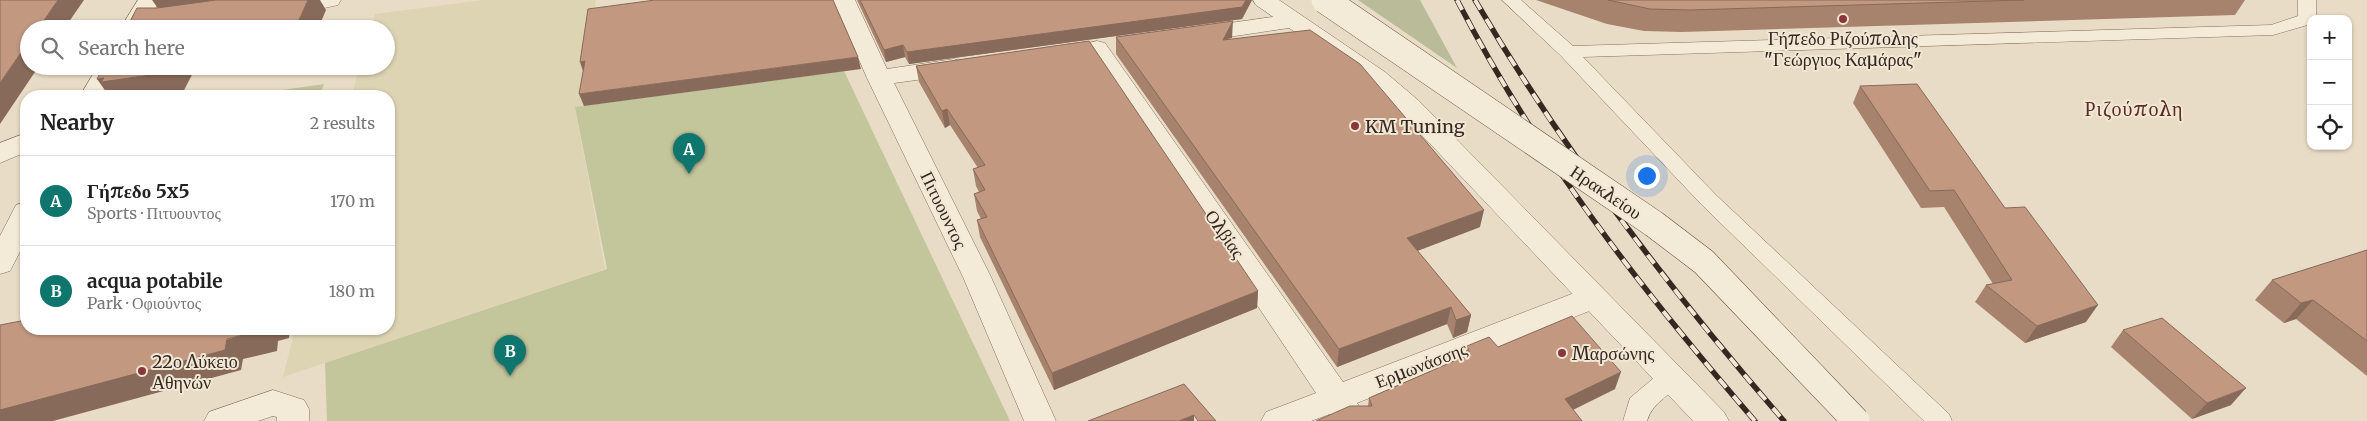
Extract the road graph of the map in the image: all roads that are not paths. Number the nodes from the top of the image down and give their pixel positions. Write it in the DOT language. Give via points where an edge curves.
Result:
graph roads {
  1 [pos="149,0"];
  2 [pos="330,0"];
  3 [pos="844,0"];
  4 [pos="1264,0"];
  5 [pos="1325,0"];
  6 [pos="1511,0"];
  7 [pos="2307,0"];
  8 [pos="261,10"];
  9 [pos="138,20"];
  10 [pos="1294,21"];
  11 [pos="1176,37"];
  12 [pos="1126,44"];
  13 [pos="1568,52"];
  14 [pos="973,65"];
  15 [pos="105,75"];
  16 [pos="878,78"];
  17 [pos="96,90"];
  18 [pos="20,144"];
  19 [pos="0,154"];
  20 [pos="20,224"];
  21 [pos="0,264"];
  22 [pos="1592,298"];
  23 [pos="1671,378"];
  24 [pos="1345,409"];
  25 [pos="283,412"];
  26 [pos="220,421"];
  27 [pos="1040,421"];
  28 [pos="1277,421"];
  29 [pos="1635,421"];
  30 [pos="1713,421"];
  31 [pos="1856,421"];
  32 [pos="1940,421"];
  1 -- 9 [label="street"];
  2 -- 8 [label="street"];
  3 -- 16 [label="street, Πιτυουντος"];
  4 -- 10 [label="street"];
  5 -- 31 [label="street, Ηρακλείου, bridge" via="1654,224 1704,262"];
  6 -- 13 [label="lane"];
  7 -- 13 [label="lane" via="2307,19 2273,30"];
  10 -- 11 [label="street"];
  10 -- 22 [label="street" via="1376,77 1409,106"];
  12 -- 24 [label="street, Ολβίας" via="1087,49"];
  13 -- 32 [label="lane" via="1709,200"];
  14 -- 16 [label="street"];
  15 -- 17 [label="street"];
  16 -- 27 [label="street, Πιτυουντος" via="977,277"];
  18 -- 19 [label="street"];
  20 -- 21 [label="street"];
  22 -- 23 [label="street"];
  22 -- 24 [label="street, Ερμωνάσσης"];
  23 -- 29 [label="lane" via="1639,405"];
  23 -- 30 [label="street"];
  24 -- 28 [label="street, Ερμωνάσσης"];
  25 -- 26 [label="street"];
}
